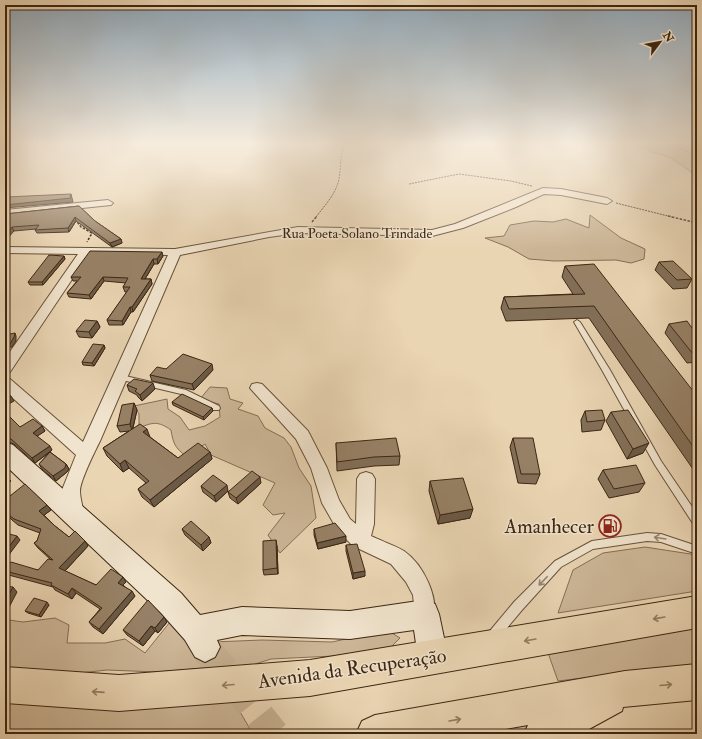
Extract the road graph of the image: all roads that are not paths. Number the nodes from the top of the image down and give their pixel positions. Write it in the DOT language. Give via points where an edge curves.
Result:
graph roads {
  1 [pos="607,201"];
  2 [pos="108,203"];
  3 [pos="5,213"];
  4 [pos="5,250"];
  5 [pos="84,251"];
  6 [pos="175,252"];
  7 [pos="577,322"];
  8 [pos="5,369"];
  9 [pos="121,377"];
  10 [pos="5,383"];
  11 [pos="257,388"];
  12 [pos="216,408"];
  13 [pos="5,451"];
  14 [pos="85,453"];
  15 [pos="366,479"];
  16 [pos="75,516"];
  17 [pos="697,522"];
  18 [pos="360,540"];
  19 [pos="697,550"];
  20 [pos="697,612"];
  21 [pos="426,614"];
  22 [pos="482,649"];
  23 [pos="433,657"];
  24 [pos="697,682"];
  25 [pos="5,685"];
  26 [pos="625,689"];
  27 [pos="375,734"];
  28 [pos="543,734"];
  1 -- 6 [label="street, Rua Poeta Solano Trindade" via="549,190 441,232 306,230 269,234"];
  2 -- 3 [label="street"];
  4 -- 5 [label="street, Rua Poeta Solano Trindade"];
  5 -- 6 [label="street, Rua Poeta Solano Trindade"];
  5 -- 8 [label="street"];
  6 -- 9 [label="street"];
  7 -- 17 [label="lane" via="658,463"];
  9 -- 12 [label="lane" via="183,392"];
  9 -- 14 [label="street"];
  10 -- 14 [label="street"];
  11 -- 18 [label="street" via="302,435 319,468 331,503 344,525"];
  13 -- 16 [label="main road"];
  14 -- 16 [label="street" via="71,490"];
  15 -- 18 [label="street" via="365,524"];
  16 -- 21 [label="main road" via="171,603 200,639 242,621 350,625"];
  18 -- 21 [label="street" via="398,558 413,575 422,594"];
  19 -- 22 [label="lane, one-way" via="661,538 648,537 592,545 558,564"];
  20 -- 22 [label="highway, Avenida da Recuperação, one-way"];
  21 -- 23 [label="main road"];
  22 -- 23 [label="highway, Avenida da Recuperação"];
  23 -- 25 [label="highway, Avenida da Recuperação, one-way" via="310,678 119,694"];
  26 -- 24 [label="highway, one-way"];
  27 -- 26 [label="highway, one-way"];
  26 -- 28 [label="highway"];
}
